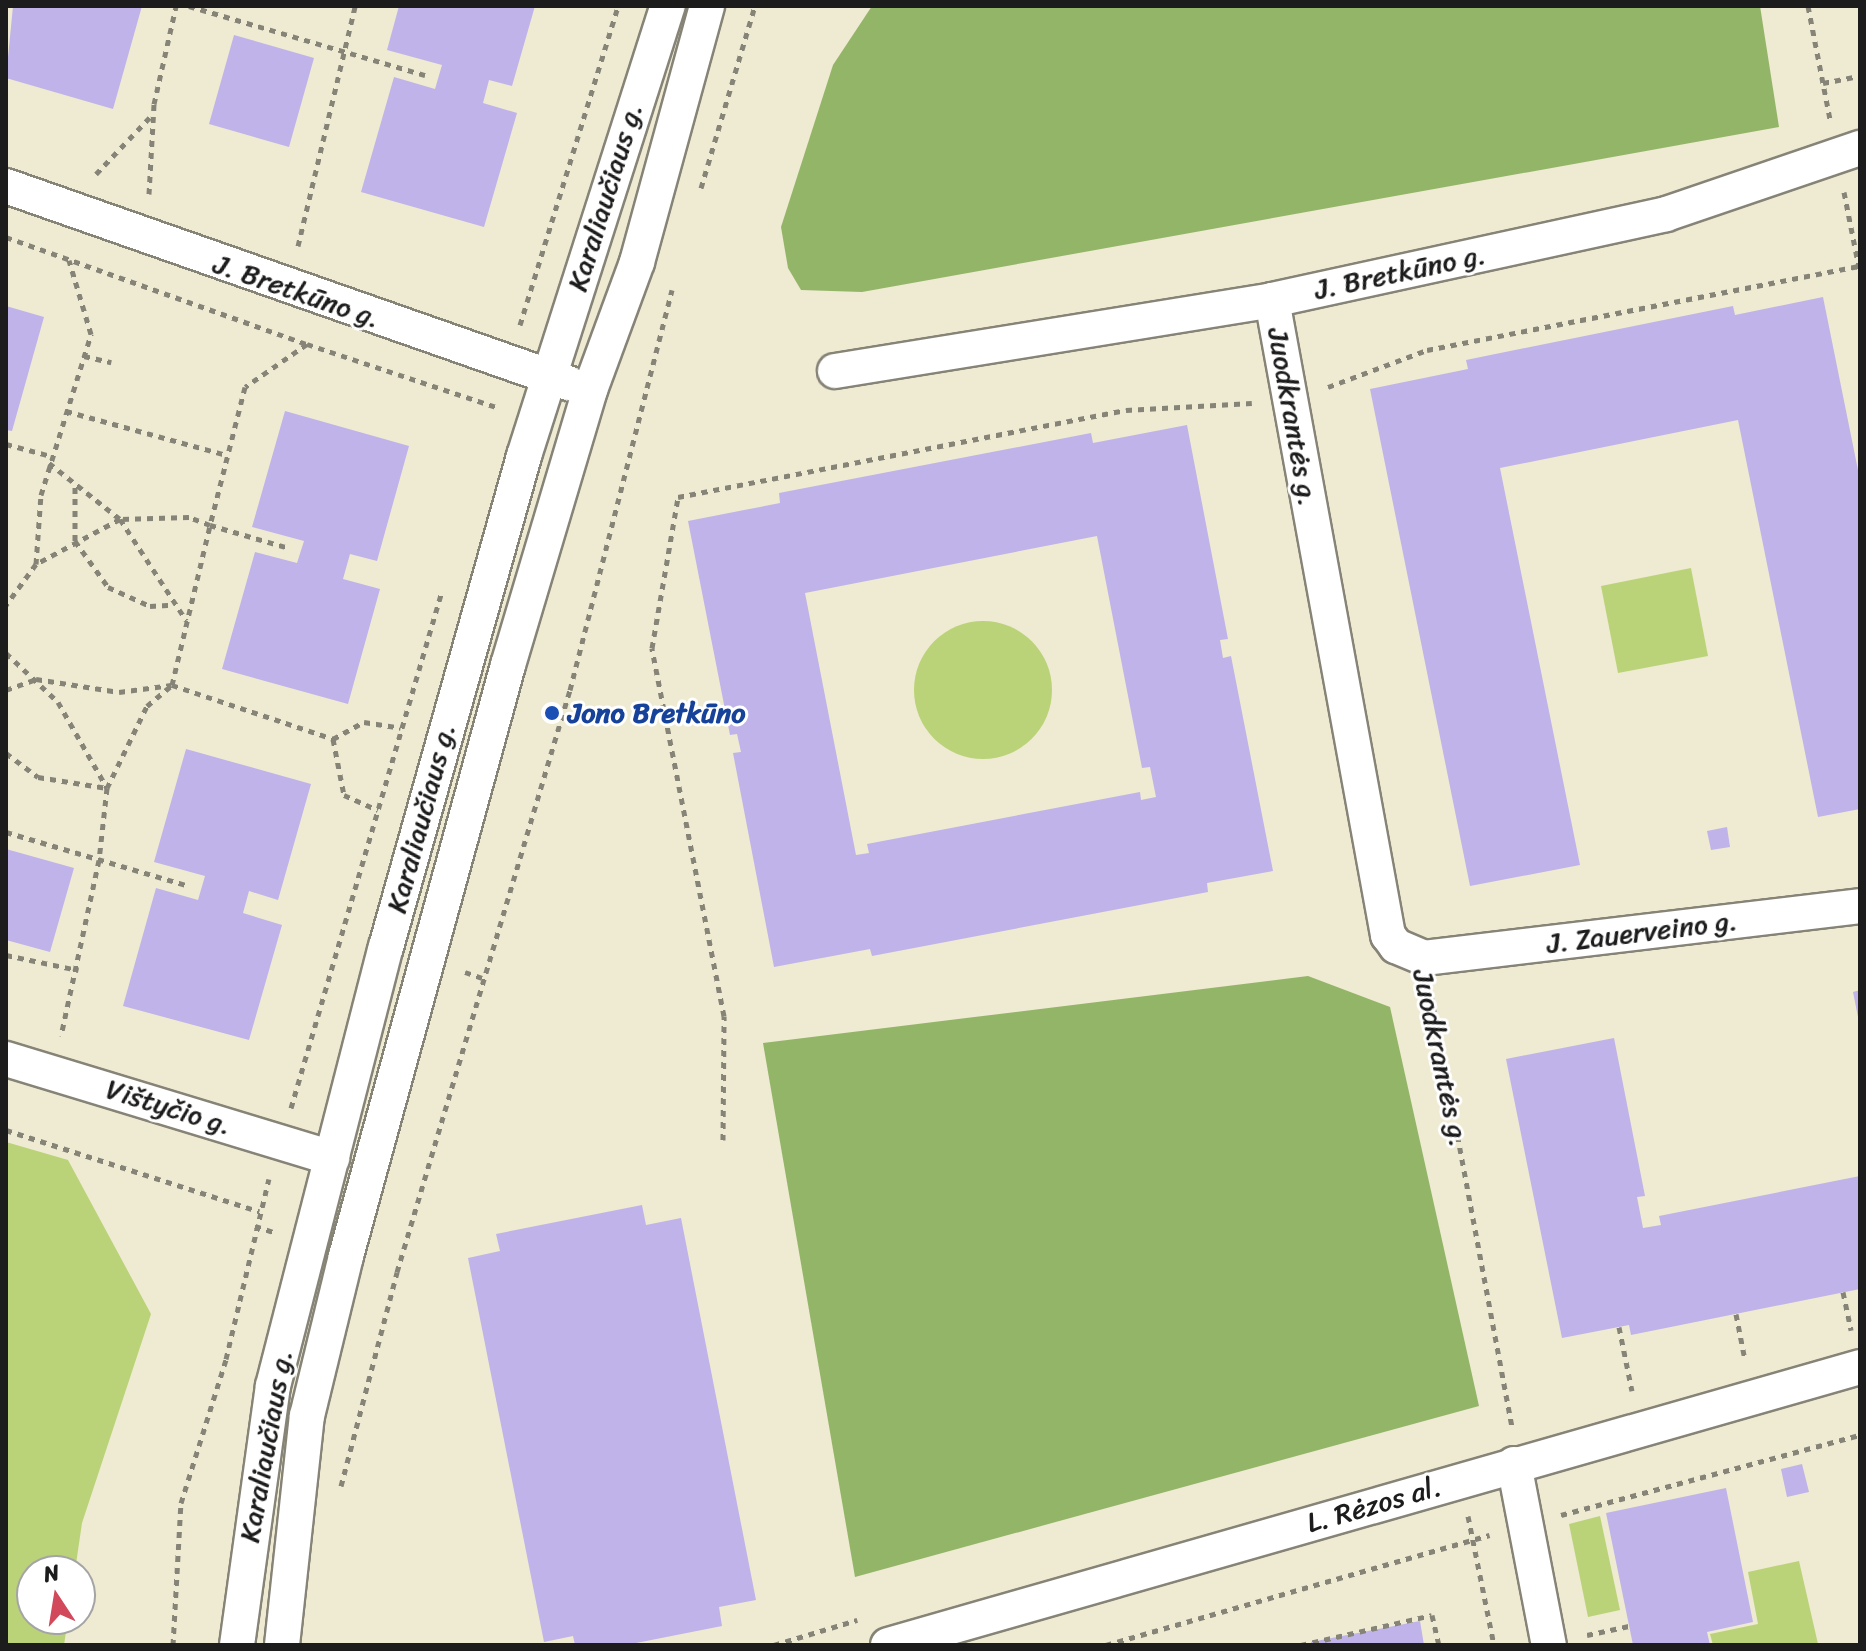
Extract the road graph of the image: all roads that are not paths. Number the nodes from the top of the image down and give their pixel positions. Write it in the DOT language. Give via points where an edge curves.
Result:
graph roads {
  1 [pos="668,6"];
  2 [pos="707,6"];
  3 [pos="1848,150"];
  4 [pos="6,186"];
  5 [pos="1272,300"];
  6 [pos="835,371"];
  7 [pos="548,377"];
  8 [pos="590,390"];
  9 [pos="1860,906"];
  10 [pos="1424,958"];
  11 [pos="6,1059"];
  12 [pos="332,1158"];
  13 [pos="1856,1351"];
  14 [pos="1514,1464"];
  15 [pos="237,1645"];
  16 [pos="282,1645"];
  17 [pos="888,1645"];
  18 [pos="1549,1645"];
  1 -- 7 [label="street, Karaliaučiaus g."];
  2 -- 8 [label="street, Karaliaučiaus g." via="637,262"];
  3 -- 5 [label="street, J. Bretkūno g." via="1666,214"];
  4 -- 7 [label="street, J. Bretkūno g."];
  5 -- 6 [label="street, J. Bretkūno g."];
  5 -- 10 [label="street, Juodkrantės g." via="1388,935"];
  7 -- 8 [label="street, J. Bretkūno g."];
  7 -- 12 [label="street, Karaliaučiaus g." via="453,695"];
  8 -- 16 [label="street, Karaliaučiaus g." via="324,1344 297,1477"];
  9 -- 10 [label="street, J. Zauerveino g."];
  11 -- 12 [label="street, Vištyčio g."];
  12 -- 15 [label="street, Karaliaučiaus g." via="270,1401"];
  13 -- 14 [label="street, L. Rėzos al."];
  14 -- 17 [label="street, L. Rėzos al."];
  14 -- 18 [label="street"];
}
